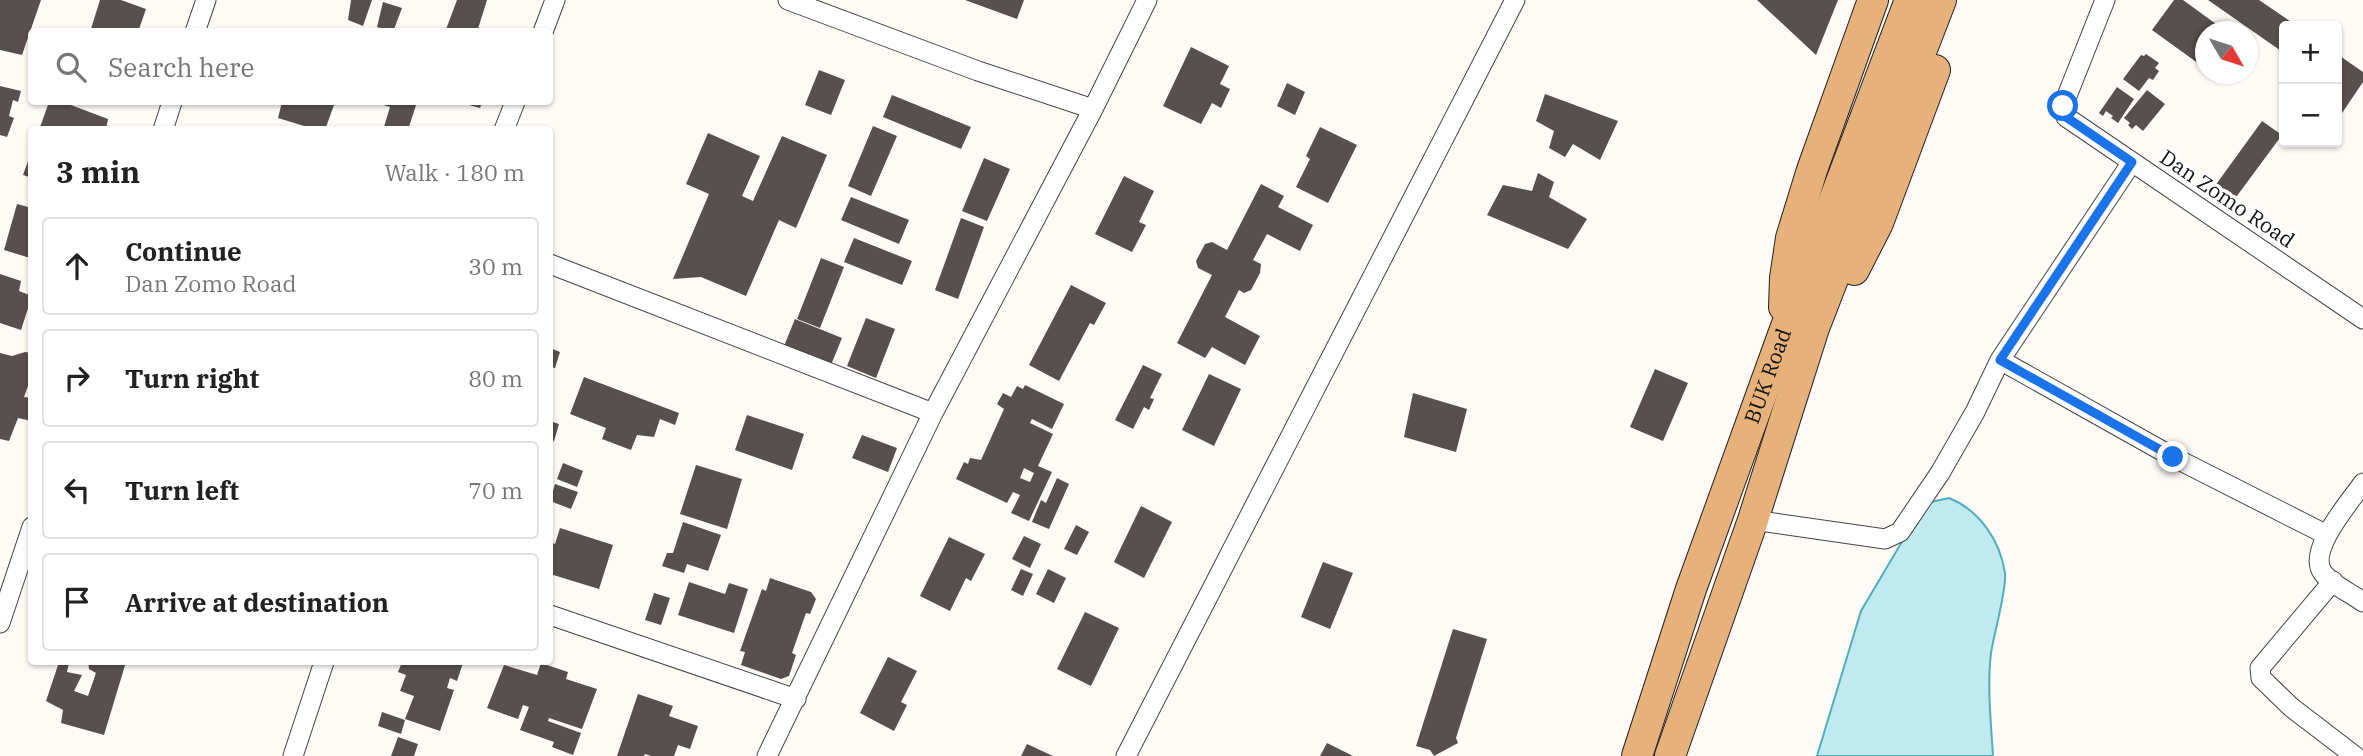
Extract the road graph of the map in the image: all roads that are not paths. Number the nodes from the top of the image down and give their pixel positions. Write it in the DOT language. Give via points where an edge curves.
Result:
graph roads {
  1 [pos="206,0"];
  2 [pos="555,0"];
  3 [pos="788,0"];
  4 [pos="1147,0"];
  5 [pos="1515,0"];
  6 [pos="1873,0"];
  7 [pos="1910,0"];
  8 [pos="1941,0"];
  9 [pos="1961,0"];
  10 [pos="2105,0"];
  11 [pos="196,28"];
  12 [pos="544,28"];
  13 [pos="171,105"];
  14 [pos="514,105"];
  15 [pos="1093,109"];
  16 [pos="164,126"];
  17 [pos="506,126"];
  18 [pos="2132,162"];
  19 [pos="553,265"];
  20 [pos="2363,319"];
  21 [pos="1814,328"];
  22 [pos="1784,332"];
  23 [pos="2000,360"];
  24 [pos="933,413"];
  25 [pos="2363,483"];
  26 [pos="1753,520"];
  27 [pos="2327,535"];
  28 [pos="28,539"];
  29 [pos="2333,581"];
  30 [pos="2363,602"];
  31 [pos="553,616"];
  32 [pos="0,623"];
  33 [pos="323,665"];
  34 [pos="796,699"];
  35 [pos="293,756"];
  36 [pos="767,756"];
  37 [pos="1126,756"];
  38 [pos="1637,756"];
  39 [pos="1670,756"];
  40 [pos="2355,756"];
  1 -- 11 [label="street"];
  2 -- 12 [label="street"];
  3 -- 15 [label="street"];
  4 -- 15 [label="street"];
  5 -- 37 [label="street"];
  6 -- 22 [label="main road" via="1791,238"];
  7 -- 22 [label="main road, BUK Road"];
  8 -- 21 [label="main road, BUK Road"];
  9 -- 21 [label="main road" via="1878,223 1844,287"];
  10 -- 18 [label="street, Dan Zomo Road" via="2063,106 2066,117"];
  13 -- 16 [label="street"];
  14 -- 17 [label="street"];
  15 -- 24 [label="street"];
  18 -- 20 [label="street, Dan Zomo Road"];
  18 -- 23 [label="street"];
  19 -- 24 [label="street"];
  21 -- 26 [label="main road, BUK Road"];
  22 -- 38 [label="main road, BUK Road" via="1690,589"];
  23 -- 26 [label="street" via="1940,473 1896,535 1885,538"];
  23 -- 27 [label="street" via="2173,457"];
  24 -- 34 [label="street"];
  25 -- 27 [label="street"];
  26 -- 39 [label="main road, BUK Road"];
  27 -- 29 [label="street" via="2317,562"];
  28 -- 32 [label="street"];
  29 -- 30 [label="street"];
  29 -- 40 [label="street" via="2260,668 2261,678"];
  31 -- 34 [label="street"];
  33 -- 35 [label="street"];
  34 -- 36 [label="street"];
}
